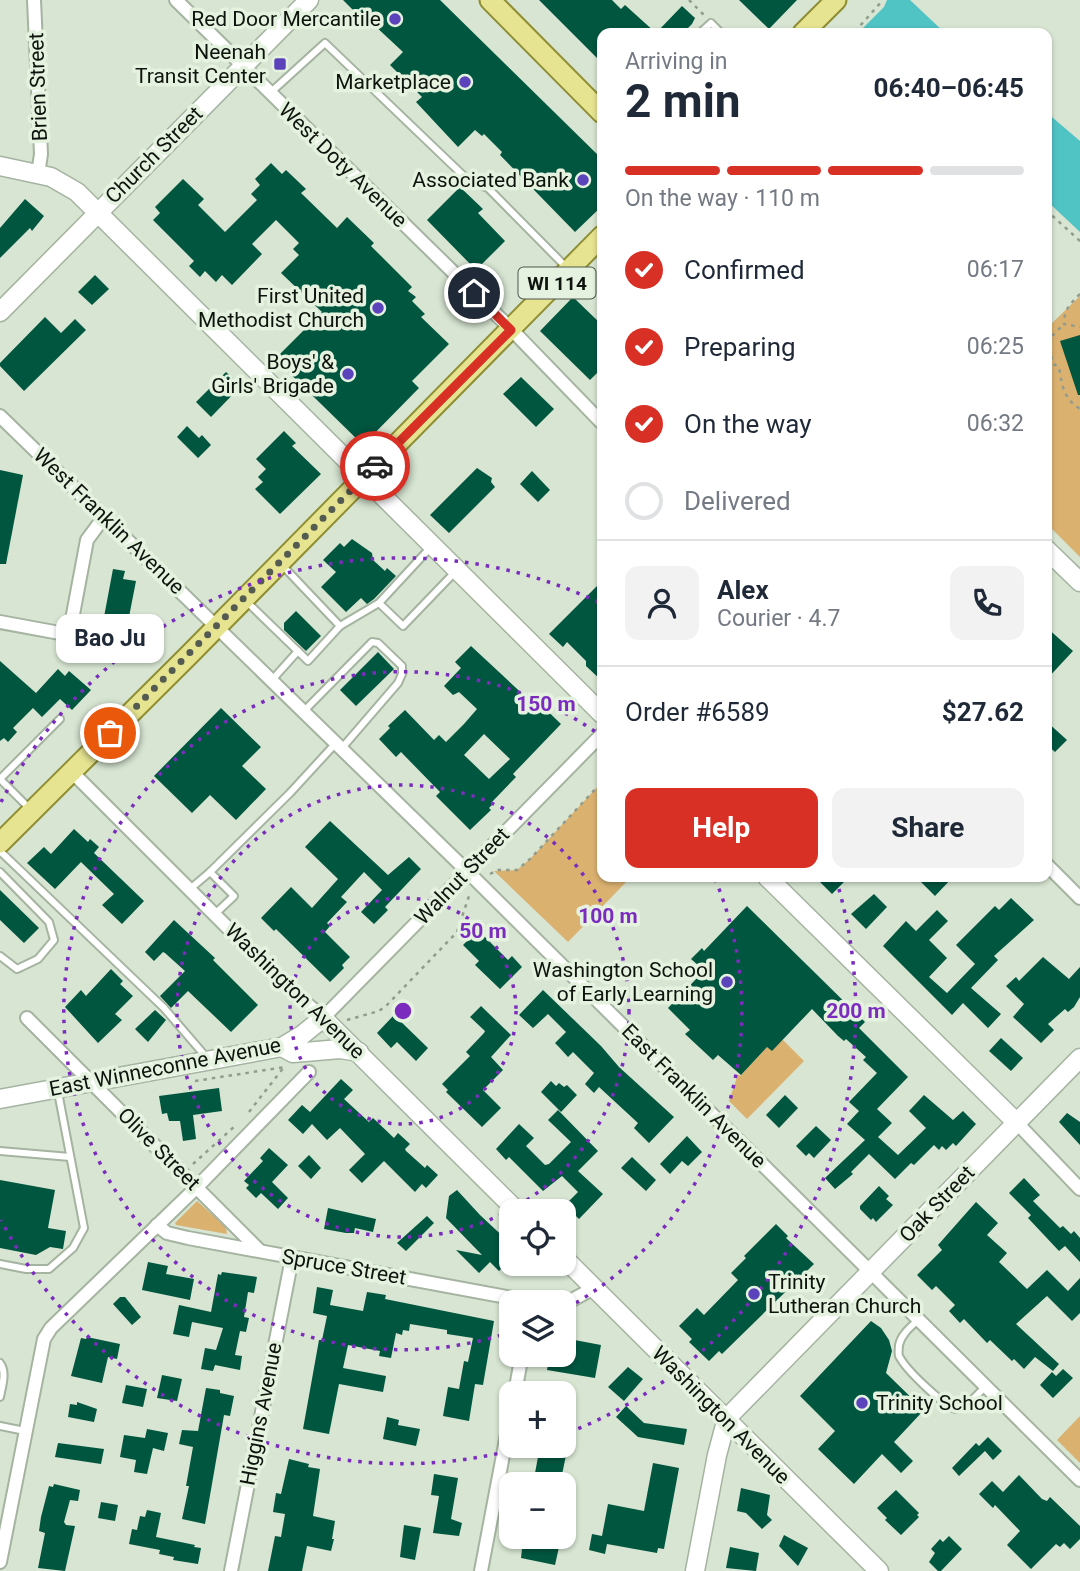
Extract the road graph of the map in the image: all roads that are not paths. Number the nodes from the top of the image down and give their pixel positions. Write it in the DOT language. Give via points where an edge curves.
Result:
graph roads {
  1 [pos="34,0"];
  2 [pos="176,0"];
  3 [pos="309,0"];
  4 [pos="490,0"];
  5 [pos="836,0"];
  6 [pos="808,28"];
  7 [pos="243,66"];
  8 [pos="270,93"];
  9 [pos="597,108"];
  10 [pos="0,166"];
  11 [pos="38,174"];
  12 [pos="96,213"];
  13 [pos="597,241"];
  14 [pos="569,270"];
  15 [pos="0,312"];
  16 [pos="511,330"];
  17 [pos="0,416"];
  18 [pos="597,418"];
  19 [pos="363,478"];
  20 [pos="104,517"];
  21 [pos="432,546"];
  22 [pos="1052,555"];
  23 [pos="279,563"];
  24 [pos="456,571"];
  25 [pos="1080,582"];
  26 [pos="244,599"];
  27 [pos="379,603"];
  28 [pos="0,622"];
  29 [pos="217,626"];
  30 [pos="340,626"];
  31 [pos="298,651"];
  32 [pos="272,680"];
  33 [pos="597,710"];
  34 [pos="304,711"];
  35 [pos="60,719"];
  36 [pos="597,739"];
  37 [pos="339,746"];
  38 [pos="72,772"];
  39 [pos="0,779"];
  40 [pos="32,811"];
  41 [pos="0,842"];
  42 [pos="0,851"];
  43 [pos="1052,870"];
  44 [pos="467,871"];
  45 [pos="0,872"];
  46 [pos="210,872"];
  47 [pos="771,882"];
  48 [pos="190,889"];
  49 [pos="1080,898"];
  50 [pos="215,914"];
  51 [pos="0,956"];
  52 [pos="27,1017"];
  53 [pos="328,1024"];
  54 [pos="282,1047"];
  55 [pos="359,1052"];
  56 [pos="1080,1058"];
  57 [pos="208,1059"];
  58 [pos="309,1072"];
  59 [pos="91,1082"];
  60 [pos="57,1088"];
  61 [pos="0,1099"];
  62 [pos="1017,1123"];
  63 [pos="0,1151"];
  64 [pos="70,1157"];
  65 [pos="197,1187"];
  66 [pos="1080,1189"];
  67 [pos="505,1199"];
  68 [pos="158,1225"];
  69 [pos="260,1251"];
  70 [pos="292,1258"];
  71 [pos="0,1264"];
  72 [pos="576,1270"];
  73 [pos="871,1271"];
  74 [pos="594,1288"];
  75 [pos="499,1296"];
  76 [pos="576,1298"];
  77 [pos="919,1319"];
  78 [pos="0,1363"];
  79 [pos="986,1386"];
  80 [pos="0,1397"];
  81 [pos="727,1418"];
  82 [pos="0,1426"];
  83 [pos="25,1431"];
  84 [pos="502,1458"];
  85 [pos="1080,1479"];
  86 [pos="4,1511"];
  87 [pos="0,1562"];
  88 [pos="231,1571"];
  89 [pos="481,1571"];
  90 [pos="695,1571"];
  91 [pos="879,1571"];
  1 -- 11 [label="street, Brien Street"];
  2 -- 7 [label="street, West Doty Avenue"];
  3 -- 7 [label="main road, Church Street"];
  4 -- 9 [label="main road"];
  5 -- 6 [label="main road"];
  7 -- 8 [label="street, West Doty Avenue"];
  7 -- 12 [label="main road, Church Street"];
  8 -- 14 [label="lane" via="325,43 469,181 488,188"];
  8 -- 16 [label="street, West Doty Avenue"];
  10 -- 11 [label="main road"];
  11 -- 12 [label="main road" via="68,186"];
  12 -- 15 [label="main road, Church Street"];
  12 -- 19 [label="main road"];
  13 -- 14 [label="main road, WI 114"];
  14 -- 16 [label="main road, WI 114"];
  16 -- 18 [label="street, West Doty Avenue"];
  16 -- 19 [label="main road, WI 114"];
  17 -- 20 [label="street, West Franklin Avenue"];
  19 -- 21 [label="main road"];
  19 -- 23 [label="main road, WI 114"];
  20 -- 28 [label="street" via="87,540 71,625 65,634"];
  20 -- 29 [label="street, West Franklin Avenue"];
  21 -- 24 [label="main road"];
  21 -- 27 [label="lane"];
  22 -- 25 [label="main road"];
  23 -- 26 [label="main road, WI 114"];
  23 -- 30 [label="lane"];
  24 -- 27 [label="lane" via="403,626"];
  24 -- 33 [label="main road"];
  26 -- 29 [label="main road, WI 114"];
  26 -- 31 [label="lane"];
  27 -- 30 [label="lane"];
  29 -- 32 [label="street, East Franklin Avenue"];
  29 -- 38 [label="main road, WI 114"];
  30 -- 31 [label="lane" via="308,661"];
  31 -- 32 [label="lane"];
  32 -- 34 [label="street, East Franklin Avenue"];
  34 -- 37 [label="street, East Franklin Avenue"];
  34 -- 37 [label="lane" via="372,642 402,666 398,683"];
  35 -- 39 [label="lane"];
  36 -- 44 [label="street, Walnut Street"];
  37 -- 44 [label="street, East Franklin Avenue"];
  37 -- 46 [label="lane"];
  38 -- 40 [label="main road, WI 114"];
  38 -- 48 [label="street, Washington Avenue"];
  39 -- 40 [label="lane"];
  40 -- 41 [label="main road, WI 114"];
  42 -- 57 [label="lane" via="164,1008"];
  43 -- 49 [label="street"];
  44 -- 53 [label="street, Walnut Street"];
  44 -- 73 [label="street, East Franklin Avenue"];
  45 -- 51 [label="lane" via="49,922 54,940 38,959 18,968"];
  46 -- 48 [label="lane"];
  46 -- 50 [label="lane" via="234,896"];
  47 -- 62 [label="main road"];
  48 -- 50 [label="street, Washington Avenue"];
  50 -- 53 [label="street, Washington Avenue"];
  52 -- 59 [label="street, Olive Street"];
  53 -- 54 [label="main road, East Winneconne Avenue"];
  53 -- 55 [label="main road, Washington Avenue"];
  54 -- 55 [label="main road" via="293,1053"];
  54 -- 57 [label="main road, East Winneconne Avenue"];
  55 -- 67 [label="main road, Washington Avenue"];
  56 -- 62 [label="main road, Oak Street"];
  57 -- 59 [label="main road, East Winneconne Avenue"];
  58 -- 65 [label="street"];
  59 -- 60 [label="main road, East Winneconne Avenue"];
  59 -- 65 [label="street, Olive Street"];
  60 -- 61 [label="main road, East Winneconne Avenue"];
  60 -- 64 [label="lane"];
  62 -- 66 [label="street"];
  62 -- 73 [label="main road, Oak Street"];
  63 -- 64 [label="lane"];
  64 -- 71 [label="lane" via="84,1228 73,1248 49,1269"];
  65 -- 68 [label="street"];
  65 -- 69 [label="street, Olive Street"];
  68 -- 69 [label="street, Spruce Street" via="167,1233"];
  68 -- 83 [label="street" via="51,1328 42,1345"];
  69 -- 70 [label="street, Spruce Street"];
  70 -- 75 [label="street, Spruce Street"];
  70 -- 88 [label="street, Higgins Avenue"];
  72 -- 74 [label="main road, Washington Avenue"];
  73 -- 77 [label="street, East Franklin Avenue"];
  73 -- 81 [label="main road, Oak Street"];
  74 -- 76 [label="street"];
  74 -- 81 [label="main road, Washington Avenue"];
  77 -- 79 [label="street, East Franklin Avenue"];
  77 -- 79 [label="lane" via="899,1347 899,1355 911,1370 955,1409"];
  78 -- 80 [label="lane" via="4,1376"];
  79 -- 85 [label="street, East Franklin Avenue"];
  81 -- 90 [label="main road, Oak Street"];
  81 -- 91 [label="main road, Washington Avenue"];
  82 -- 83 [label="lane"];
  83 -- 86 [label="street"];
  84 -- 89 [label="street"];
  86 -- 87 [label="street"];
}
